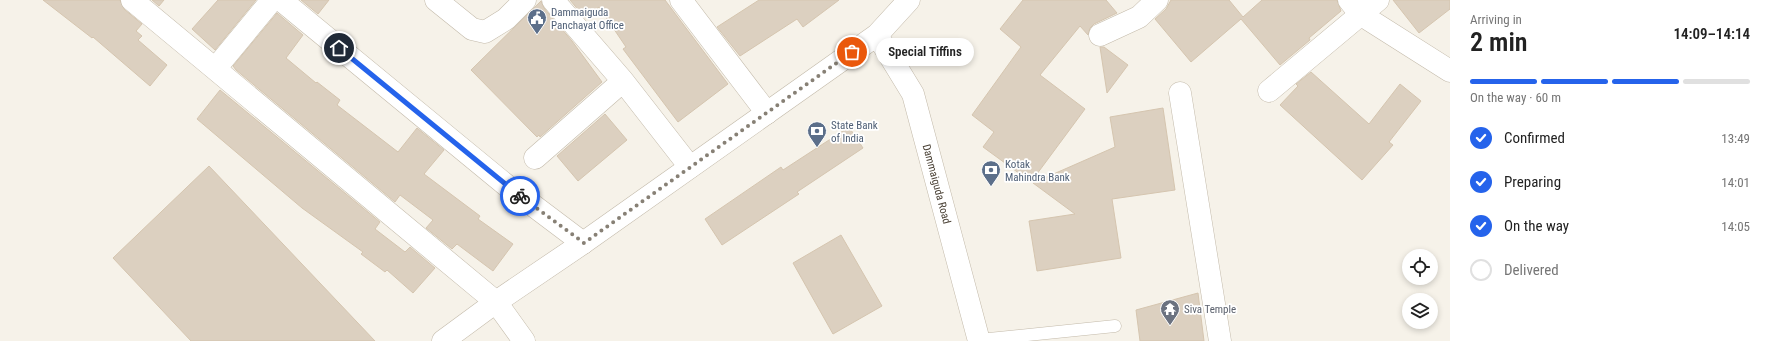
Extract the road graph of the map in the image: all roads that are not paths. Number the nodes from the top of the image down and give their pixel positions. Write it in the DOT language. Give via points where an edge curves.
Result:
graph roads {
  1 [pos="132,0"];
  2 [pos="272,0"];
  3 [pos="281,0"];
  4 [pos="436,0"];
  5 [pos="525,0"];
  6 [pos="552,0"];
  7 [pos="681,0"];
  8 [pos="1157,0"];
  9 [pos="1378,0"];
  10 [pos="907,1"];
  11 [pos="1354,7"];
  12 [pos="877,35"];
  13 [pos="1100,35"];
  14 [pos="215,69"];
  15 [pos="1450,72"];
  16 [pos="623,81"];
  17 [pos="1269,91"];
  18 [pos="1180,93"];
  19 [pos="767,113"];
  20 [pos="535,158"];
  21 [pos="690,167"];
  22 [pos="584,243"];
  23 [pos="496,302"];
  24 [pos="1115,326"];
  25 [pos="443,341"];
  26 [pos="524,341"];
  27 [pos="979,341"];
  28 [pos="1220,341"];
  1 -- 14 [label="street"];
  2 -- 14 [label="street"];
  3 -- 22 [label="street" via="506,185"];
  4 -- 5 [label="street" via="472,29 485,32 506,19"];
  6 -- 16 [label="street"];
  7 -- 19 [label="street"];
  8 -- 13 [label="street" via="1138,16"];
  9 -- 11 [label="street"];
  10 -- 12 [label="street"];
  11 -- 15 [label="street"];
  11 -- 17 [label="street"];
  12 -- 19 [label="street"];
  12 -- 27 [label="street, Dammaiguda Road" via="913,94"];
  14 -- 23 [label="street"];
  16 -- 20 [label="street"];
  16 -- 21 [label="street"];
  18 -- 28 [label="street"];
  19 -- 21 [label="street"];
  21 -- 22 [label="street"];
  22 -- 23 [label="street"];
  23 -- 25 [label="street"];
  23 -- 26 [label="street"];
  24 -- 27 [label="lane"];
}
